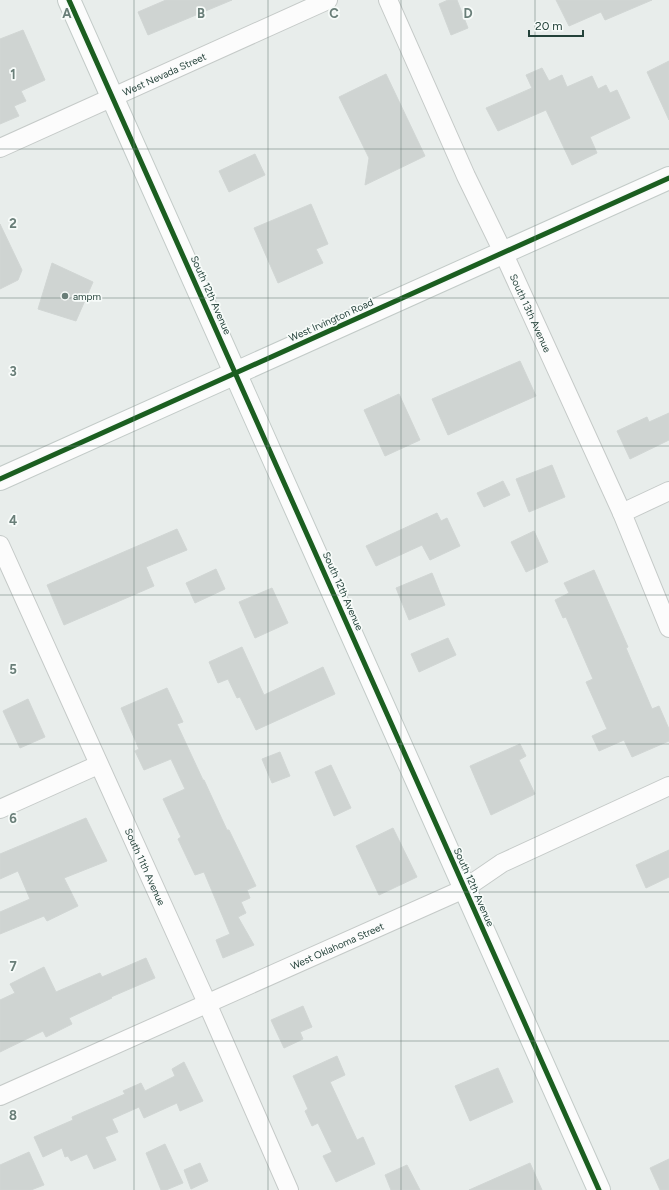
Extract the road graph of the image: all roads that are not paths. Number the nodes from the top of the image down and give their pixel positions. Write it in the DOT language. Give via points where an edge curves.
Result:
graph roads {
  1 [pos="69,0"];
  2 [pos="328,0"];
  3 [pos="388,0"];
  4 [pos="112,97"];
  5 [pos="0,148"];
  6 [pos="669,178"];
  7 [pos="503,252"];
  8 [pos="236,373"];
  9 [pos="0,479"];
  10 [pos="669,491"];
  11 [pos="622,512"];
  12 [pos="0,545"];
  13 [pos="669,628"];
  14 [pos="98,764"];
  15 [pos="669,786"];
  16 [pos="0,809"];
  17 [pos="464,889"];
  18 [pos="207,1003"];
  19 [pos="0,1096"];
  20 [pos="289,1190"];
  21 [pos="599,1190"];
  1 -- 4 [label="main road, South 12th Avenue"];
  2 -- 4 [label="street, West Nevada Street"];
  3 -- 7 [label="street, South 13th Avenue"];
  4 -- 5 [label="street, West Nevada Street"];
  4 -- 8 [label="main road, South 12th Avenue"];
  6 -- 7 [label="main road, West Irvington Road"];
  7 -- 8 [label="main road, West Irvington Road"];
  7 -- 11 [label="street, South 13th Avenue"];
  8 -- 9 [label="main road, West Irvington Road"];
  8 -- 17 [label="main road, South 12th Avenue"];
  10 -- 11 [label="street"];
  11 -- 13 [label="street, South 13th Avenue"];
  12 -- 14 [label="street, South 11th Avenue"];
  14 -- 16 [label="street"];
  14 -- 18 [label="street, South 11th Avenue"];
  15 -- 17 [label="street, West Oklahoma Street" via="502,863"];
  17 -- 18 [label="street, West Oklahoma Street"];
  17 -- 21 [label="main road, South 12th Avenue"];
  18 -- 19 [label="street, West Oklahoma Street"];
  18 -- 20 [label="street, South 11th Avenue"];
}
